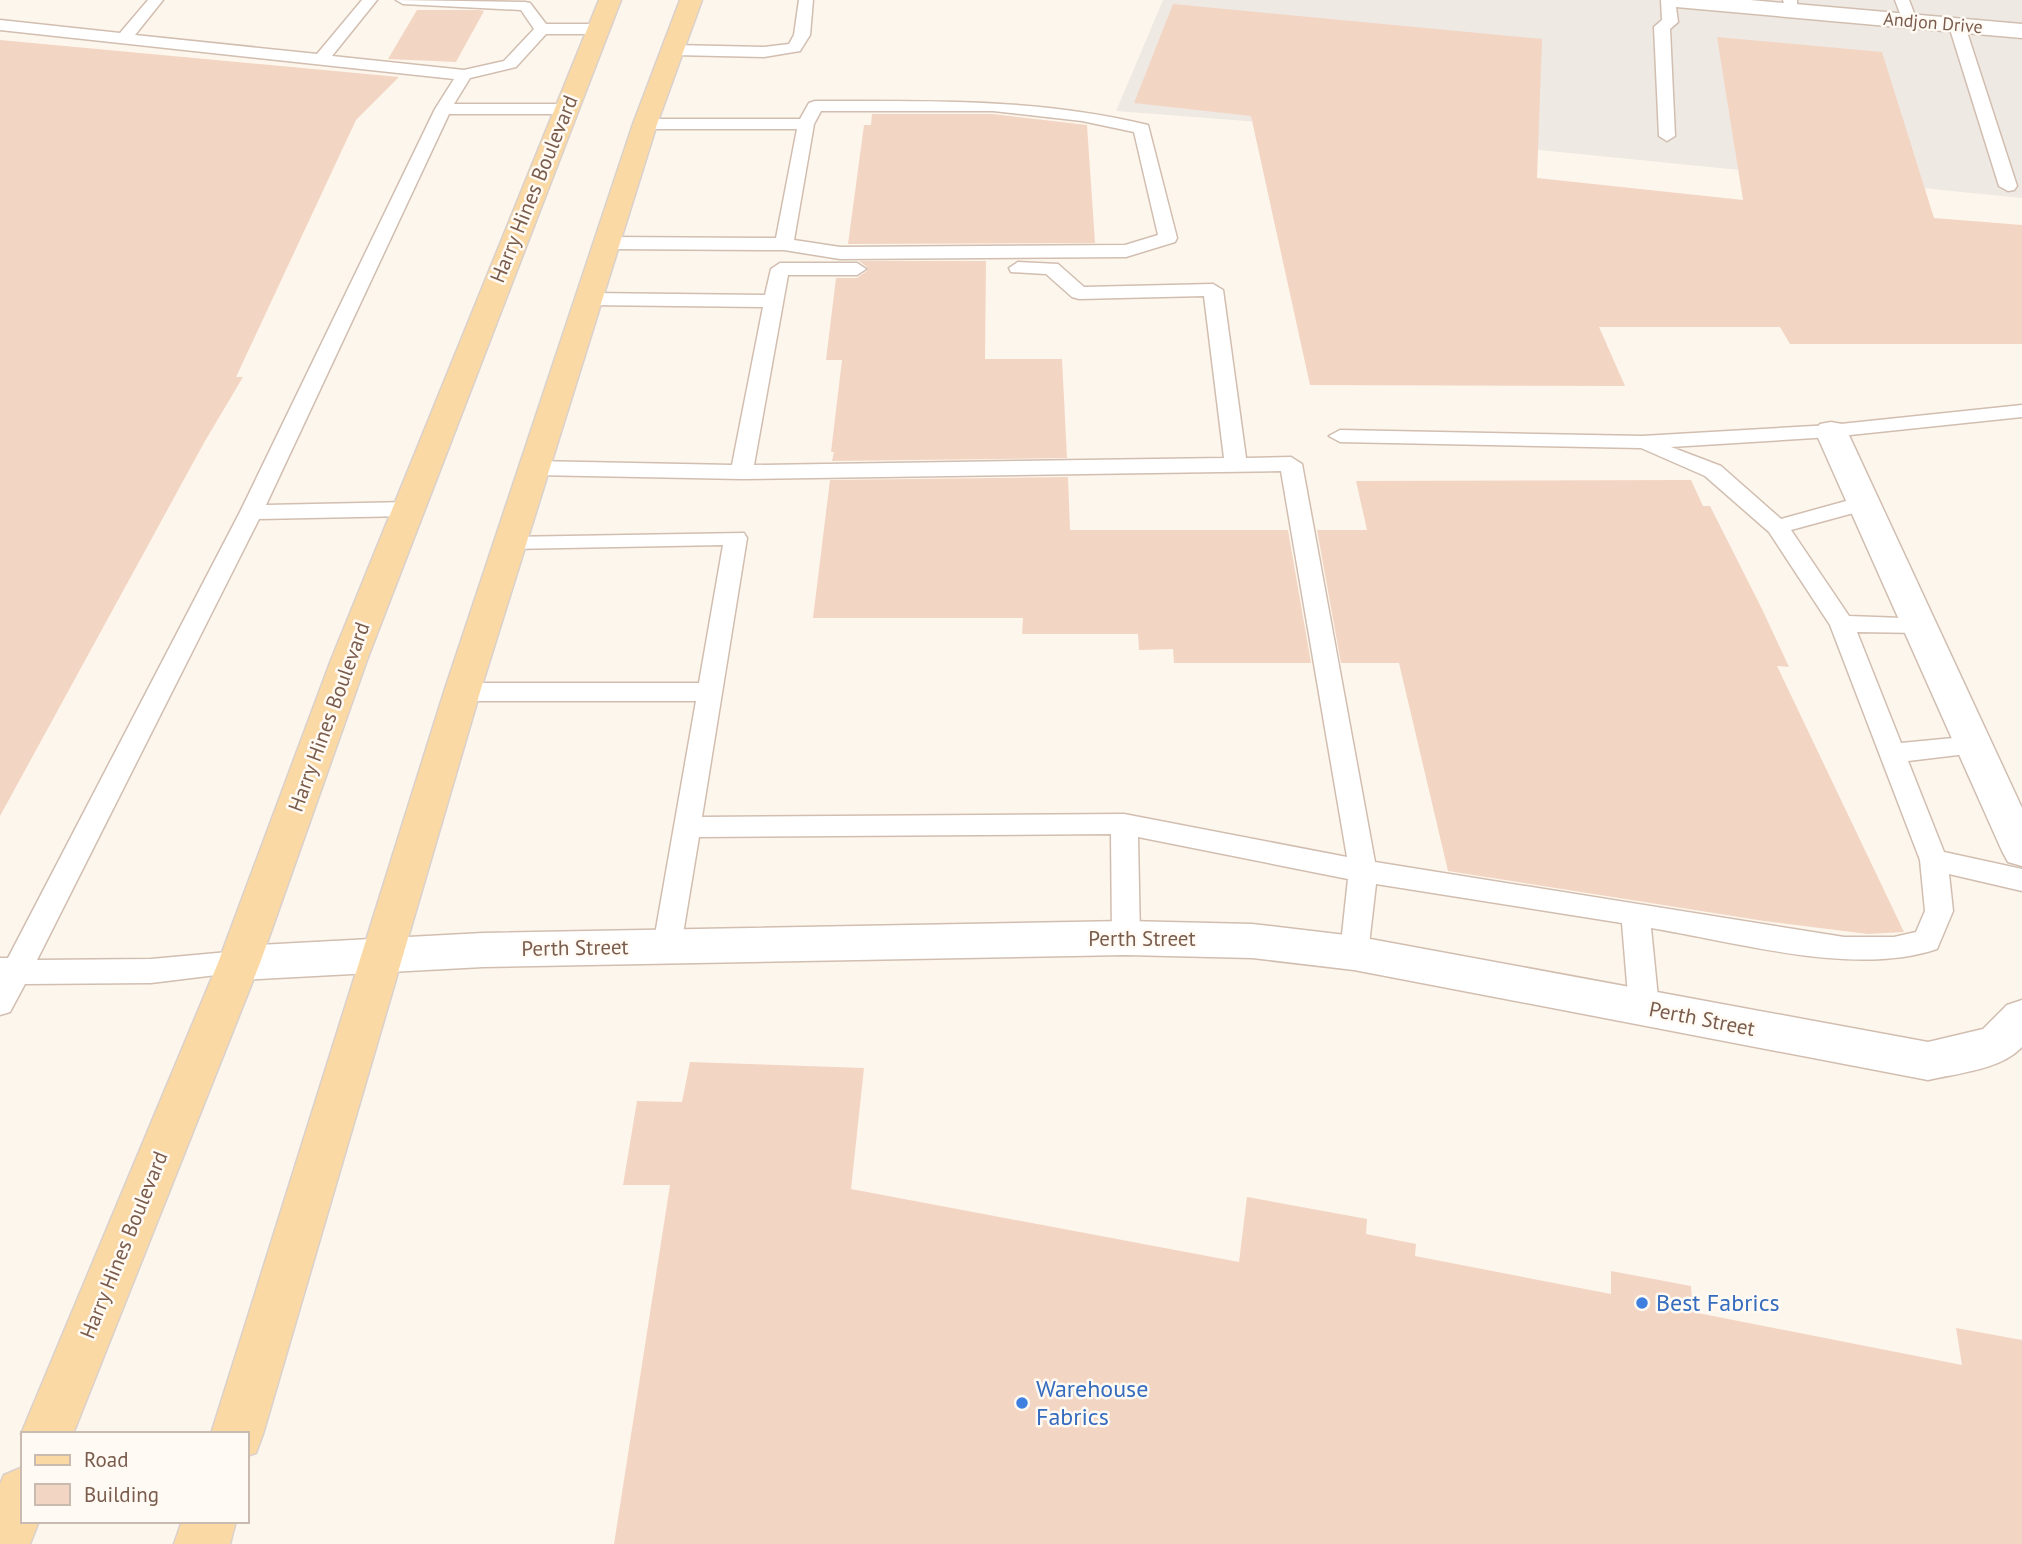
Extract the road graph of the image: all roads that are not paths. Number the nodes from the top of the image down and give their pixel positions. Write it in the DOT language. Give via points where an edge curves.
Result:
graph roads {
  1 [pos="156,0"];
  2 [pos="370,0"];
  3 [pos="403,0"];
  4 [pos="610,0"];
  5 [pos="691,0"];
  6 [pos="806,0"];
  7 [pos="1668,0"];
  8 [pos="1676,0"];
  9 [pos="1791,5"];
  10 [pos="1906,10"];
  11 [pos="0,25"];
  12 [pos="1957,26"];
  13 [pos="542,29"];
  14 [pos="598,29"];
  15 [pos="2022,32"];
  16 [pos="123,39"];
  17 [pos="674,51"];
  18 [pos="320,61"];
  19 [pos="464,75"];
  20 [pos="565,109"];
  21 [pos="443,110"];
  22 [pos="645,124"];
  23 [pos="806,124"];
  24 [pos="1667,136"];
  25 [pos="2008,186"];
  26 [pos="607,243"];
  27 [pos="784,244"];
  28 [pos="589,299"];
  29 [pos="774,301"];
  30 [pos="2022,411"];
  31 [pos="1831,431"];
  32 [pos="1340,436"];
  33 [pos="1642,442"];
  34 [pos="1236,467"];
  35 [pos="534,468"];
  36 [pos="742,472"];
  37 [pos="1864,503"];
  38 [pos="409,509"];
  39 [pos="251,512"];
  40 [pos="1777,527"];
  41 [pos="510,542"];
  42 [pos="1842,624"];
  43 [pos="1920,625"];
  44 [pos="462,692"];
  45 [pos="708,692"];
  46 [pos="1974,745"];
  47 [pos="1892,753"];
  48 [pos="1124,824"];
  49 [pos="687,827"];
  50 [pos="2022,850"];
  51 [pos="1934,860"];
  52 [pos="1363,871"];
  53 [pos="2022,880"];
  54 [pos="1635,914"];
  55 [pos="1126,938"];
  56 [pos="667,946"];
  57 [pos="384,953"];
  58 [pos="1353,953"];
  59 [pos="239,963"];
  60 [pos="8,970"];
  61 [pos="0,1003"];
  62 [pos="1644,1008"];
  63 [pos="2022,1018"];
  64 [pos="48,1432"];
  65 [pos="238,1432"];
  66 [pos="21,1499"];
  67 [pos="208,1523"];
  68 [pos="2,1544"];
  69 [pos="202,1544"];
  1 -- 16 [label="lane"];
  2 -- 18 [label="lane"];
  3 -- 13 [label="lane" via="525,6"];
  4 -- 14 [label="main road, Harry Hines Boulevard"];
  5 -- 17 [label="main road"];
  6 -- 17 [label="lane" via="802,35 794,48"];
  7 -- 24 [label="lane" via="1670,22 1662,27"];
  8 -- 9 [label="street, Andjon Drive"];
  9 -- 10 [label="street, Andjon Drive"];
  10 -- 12 [label="street, Andjon Drive"];
  11 -- 16 [label="lane"];
  12 -- 15 [label="street, Andjon Drive"];
  12 -- 25 [label="lane"];
  13 -- 14 [label="lane"];
  13 -- 19 [label="lane" via="510,64"];
  14 -- 20 [label="main road, Harry Hines Boulevard"];
  16 -- 18 [label="lane"];
  17 -- 22 [label="main road"];
  18 -- 19 [label="lane"];
  19 -- 21 [label="lane"];
  20 -- 21 [label="lane"];
  20 -- 38 [label="main road, Harry Hines Boulevard"];
  21 -- 39 [label="lane"];
  22 -- 23 [label="lane"];
  22 -- 26 [label="main road"];
  23 -- 27 [label="lane"];
  23 -- 27 [label="lane" via="815,106 993,106 1082,116 1142,129 1168,238 1126,251 840,253"];
  26 -- 27 [label="lane"];
  26 -- 28 [label="main road"];
  28 -- 29 [label="lane"];
  28 -- 35 [label="main road"];
  29 -- 34 [label="lane" via="780,269 1051,268 1079,293 1213,290"];
  29 -- 36 [label="lane"];
  30 -- 31 [label="lane"];
  31 -- 33 [label="lane"];
  31 -- 37 [label="street"];
  32 -- 33 [label="lane"];
  33 -- 40 [label="lane" via="1713,471"];
  34 -- 36 [label="lane"];
  34 -- 52 [label="lane" via="1291,464"];
  35 -- 36 [label="lane"];
  35 -- 41 [label="main road"];
  37 -- 40 [label="lane"];
  37 -- 43 [label="street"];
  38 -- 39 [label="lane"];
  38 -- 59 [label="main road, Harry Hines Boulevard"];
  39 -- 60 [label="lane"];
  40 -- 42 [label="lane"];
  41 -- 44 [label="main road"];
  41 -- 45 [label="lane" via="736,538"];
  42 -- 43 [label="lane"];
  42 -- 47 [label="lane"];
  43 -- 46 [label="street"];
  44 -- 45 [label="lane"];
  44 -- 57 [label="main road"];
  45 -- 49 [label="lane"];
  46 -- 47 [label="lane"];
  46 -- 50 [label="street"];
  47 -- 51 [label="lane"];
  48 -- 49 [label="lane"];
  48 -- 52 [label="lane"];
  48 -- 55 [label="lane"];
  49 -- 56 [label="lane"];
  51 -- 53 [label="lane"];
  51 -- 54 [label="lane" via="1939,911 1927,941 1895,949 1844,950"];
  52 -- 54 [label="lane"];
  52 -- 58 [label="lane"];
  54 -- 62 [label="lane"];
  55 -- 56 [label="street, Perth Street"];
  55 -- 58 [label="street, Perth Street" via="1252,941"];
  56 -- 57 [label="street, Perth Street"];
  57 -- 59 [label="street, Perth Street"];
  57 -- 65 [label="main road"];
  58 -- 62 [label="street, Perth Street"];
  59 -- 60 [label="lane" via="151,971"];
  59 -- 64 [label="main road, Harry Hines Boulevard"];
  60 -- 61 [label="lane"];
  62 -- 63 [label="street, Perth Street" via="1928,1061 1996,1045"];
  66 -- 68 [label="main road"];
  67 -- 69 [label="main road"];
}
